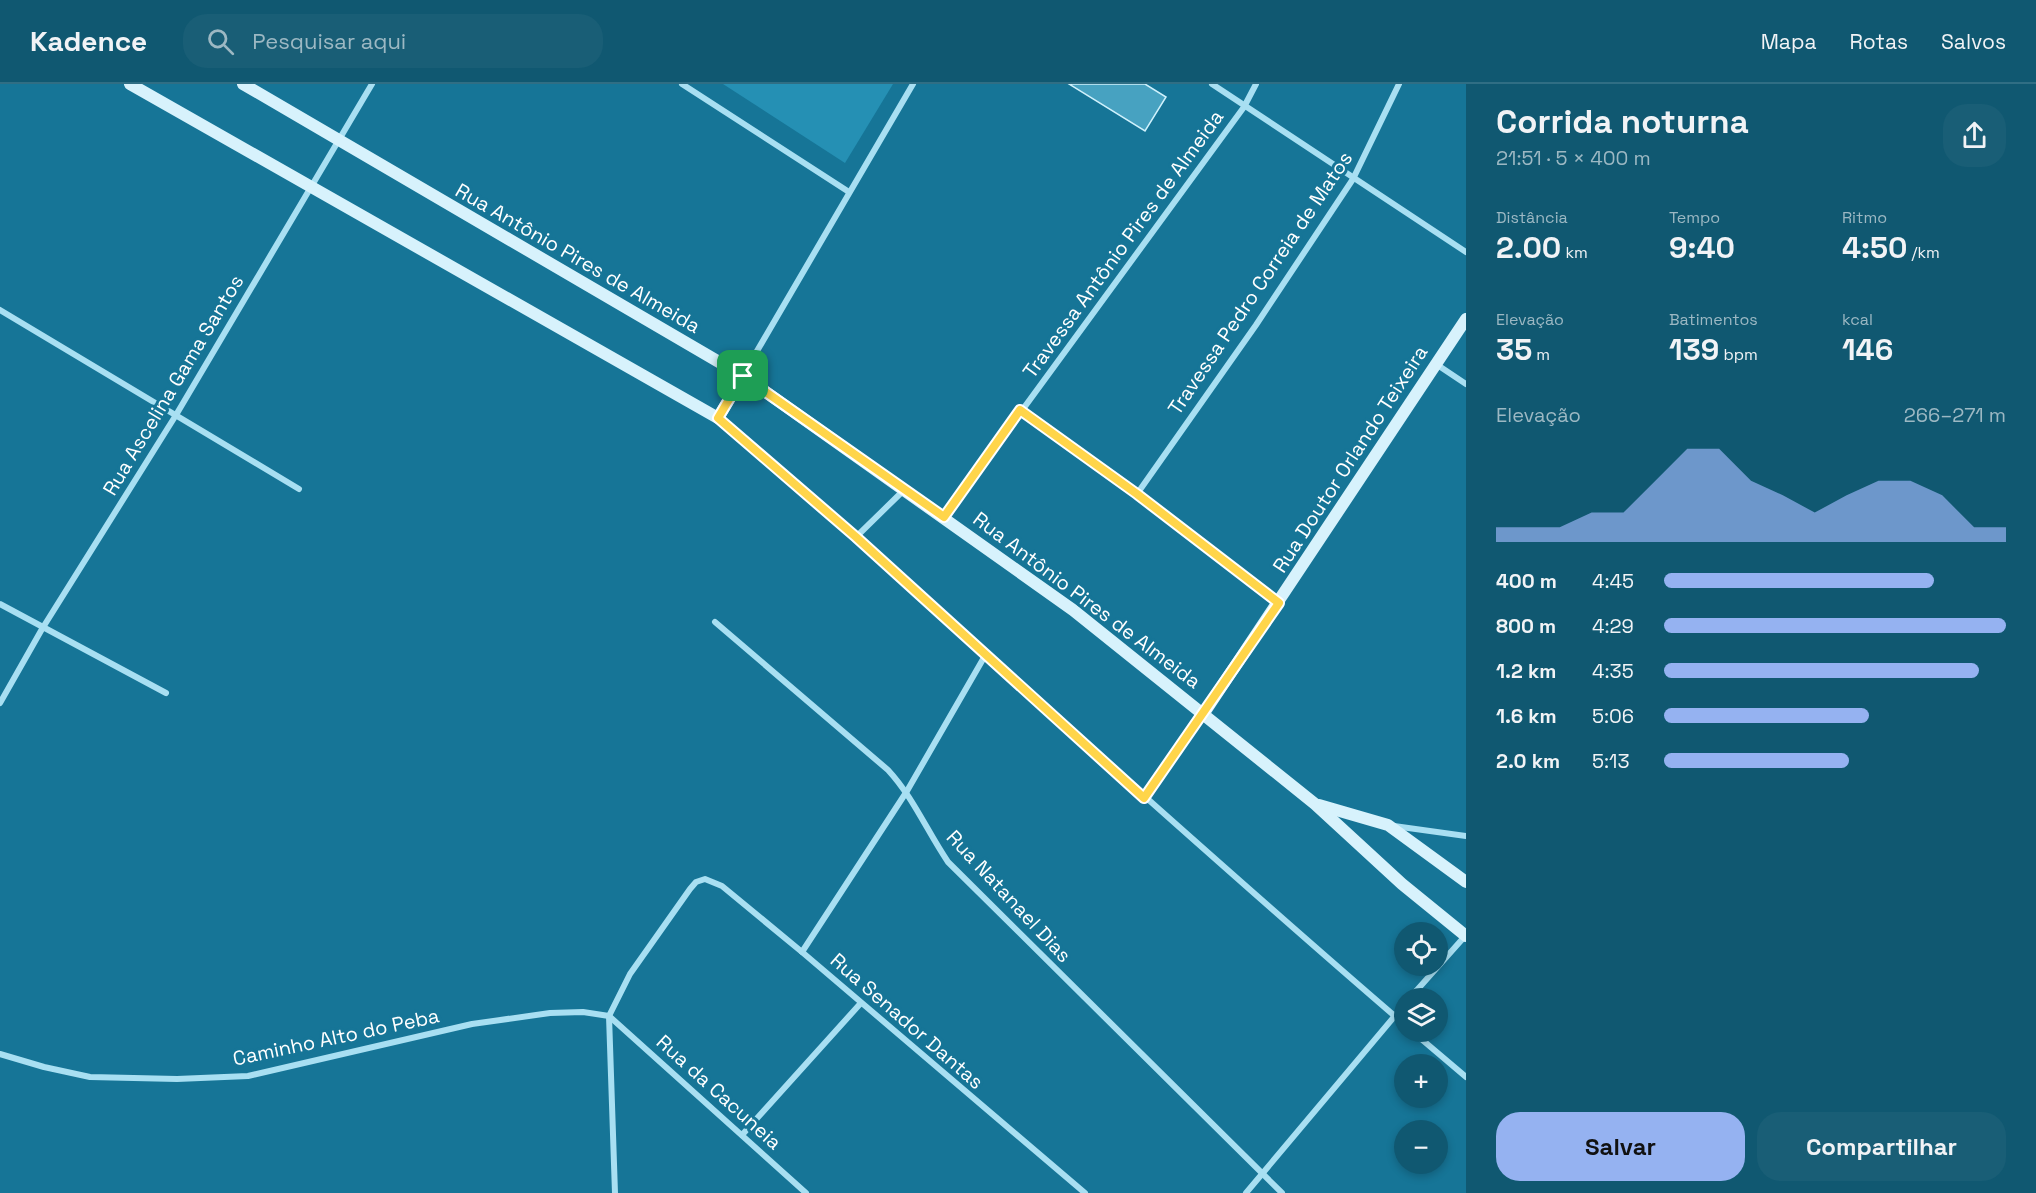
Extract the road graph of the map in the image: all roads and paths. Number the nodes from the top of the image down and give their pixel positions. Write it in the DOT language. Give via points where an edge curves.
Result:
graph roads {
  1 [pos="130,84"];
  2 [pos="243,84"];
  3 [pos="372,84"];
  4 [pos="682,84"];
  5 [pos="913,84"];
  6 [pos="1212,84"];
  7 [pos="1256,84"];
  8 [pos="1400,84"];
  9 [pos="1244,107"];
  10 [pos="337,140"];
  11 [pos="1353,179"];
  12 [pos="312,187"];
  13 [pos="849,192"];
  14 [pos="1466,252"];
  15 [pos="0,310"];
  16 [pos="1466,319"];
  17 [pos="1436,364"];
  18 [pos="743,376"];
  19 [pos="1466,384"];
  20 [pos="1020,410"];
  21 [pos="176,415"];
  22 [pos="718,418"];
  23 [pos="298,489"];
  24 [pos="904,490"];
  25 [pos="1137,494"];
  26 [pos="944,517"];
  27 [pos="856,537"];
  28 [pos="1279,603"];
  29 [pos="0,604"];
  30 [pos="715,622"];
  31 [pos="42,629"];
  32 [pos="986,654"];
  33 [pos="166,693"];
  34 [pos="0,702"];
  35 [pos="1204,713"];
  36 [pos="907,791"];
  37 [pos="1144,798"];
  38 [pos="1315,804"];
  39 [pos="1388,825"];
  40 [pos="1466,836"];
  41 [pos="1466,882"];
  42 [pos="1466,935"];
  43 [pos="802,952"];
  44 [pos="1419,988"];
  45 [pos="860,1004"];
  46 [pos="609,1016"];
  47 [pos="1394,1016"];
  48 [pos="1425,1042"];
  49 [pos="0,1054"];
  50 [pos="1466,1077"];
  51 [pos="742,1135"];
  52 [pos="1263,1173"];
  53 [pos="615,1193"];
  54 [pos="806,1193"];
  55 [pos="1085,1193"];
  56 [pos="1246,1193"];
  57 [pos="1282,1193"];
  1 -- 12 [label="main road"];
  2 -- 10 [label="main road, Rua Antônio Pires de Almeida"];
  3 -- 10 [label="street, Rua Ascelina Gama Santos"];
  4 -- 13 [label="street"];
  5 -- 13 [label="street"];
  6 -- 9 [label="street"];
  7 -- 9 [label="street, Travessa Antônio Pires de Almeida"];
  8 -- 11 [label="street, Travessa Pedro Correia de Matos"];
  9 -- 11 [label="street"];
  9 -- 20 [label="street, Travessa Antônio Pires de Almeida"];
  10 -- 12 [label="street, Rua Ascelina Gama Santos"];
  10 -- 18 [label="main road, Rua Antônio Pires de Almeida"];
  11 -- 14 [label="street"];
  11 -- 25 [label="street, Travessa Pedro Correia de Matos" via="1257,325"];
  12 -- 21 [label="street, Rua Ascelina Gama Santos"];
  12 -- 22 [label="main road"];
  13 -- 18 [label="street"];
  15 -- 21 [label="street"];
  16 -- 17 [label="main road, Rua Doutor Orlando Teixeira"];
  17 -- 19 [label="street"];
  17 -- 28 [label="main road, Rua Doutor Orlando Teixeira"];
  18 -- 22 [label="main road"];
  18 -- 24 [label="main road, Rua Antônio Pires de Almeida"];
  20 -- 25 [label="street"];
  20 -- 26 [label="street, Travessa Antônio Pires de Almeida"];
  21 -- 23 [label="street"];
  21 -- 31 [label="street, Rua Ascelina Gama Santos"];
  22 -- 27 [label="street"];
  24 -- 26 [label="main road, Rua Antônio Pires de Almeida"];
  24 -- 27 [label="street"];
  25 -- 28 [label="lane"];
  26 -- 35 [label="main road, Rua Antônio Pires de Almeida" via="1073,610"];
  27 -- 32 [label="street"];
  28 -- 35 [label="main road, Rua Doutor Orlando Teixeira"];
  29 -- 31 [label="street"];
  30 -- 36 [label="street, Rua Natanael Dias" via="888,770"];
  31 -- 33 [label="street"];
  31 -- 34 [label="street, Rua Ascelina Gama Santos"];
  32 -- 36 [label="street"];
  32 -- 37 [label="street"];
  35 -- 37 [label="street, Rua Doutor Orlando Teixeira"];
  35 -- 38 [label="main road, Rua Antônio Pires de Almeida"];
  36 -- 43 [label="street"];
  36 -- 52 [label="street, Rua Natanael Dias" via="948,862"];
  37 -- 47 [label="street"];
  38 -- 39 [label="main road"];
  38 -- 42 [label="main road, Rua Antônio Pires de Almeida" via="1402,884"];
  39 -- 40 [label="street"];
  39 -- 41 [label="main road"];
  42 -- 44 [label="street"];
  43 -- 45 [label="street, Rua Senador Dantas"];
  43 -- 46 [label="street, Rua Senador Dantas" via="722,886 705,879 690,889 630,974"];
  45 -- 51 [label="street"];
  45 -- 55 [label="street, Rua Senador Dantas"];
  46 -- 49 [label="street, Caminho Alto do Peba" via="550,1013 472,1024 248,1076 90,1077"];
  46 -- 51 [label="street, Rua da Cacuneia"];
  46 -- 53 [label="street"];
  47 -- 52 [label="street"];
  48 -- 50 [label="street"];
  51 -- 54 [label="street, Rua da Cacuneia"];
  52 -- 56 [label="street"];
  52 -- 57 [label="street, Rua Natanael Dias"];
}
